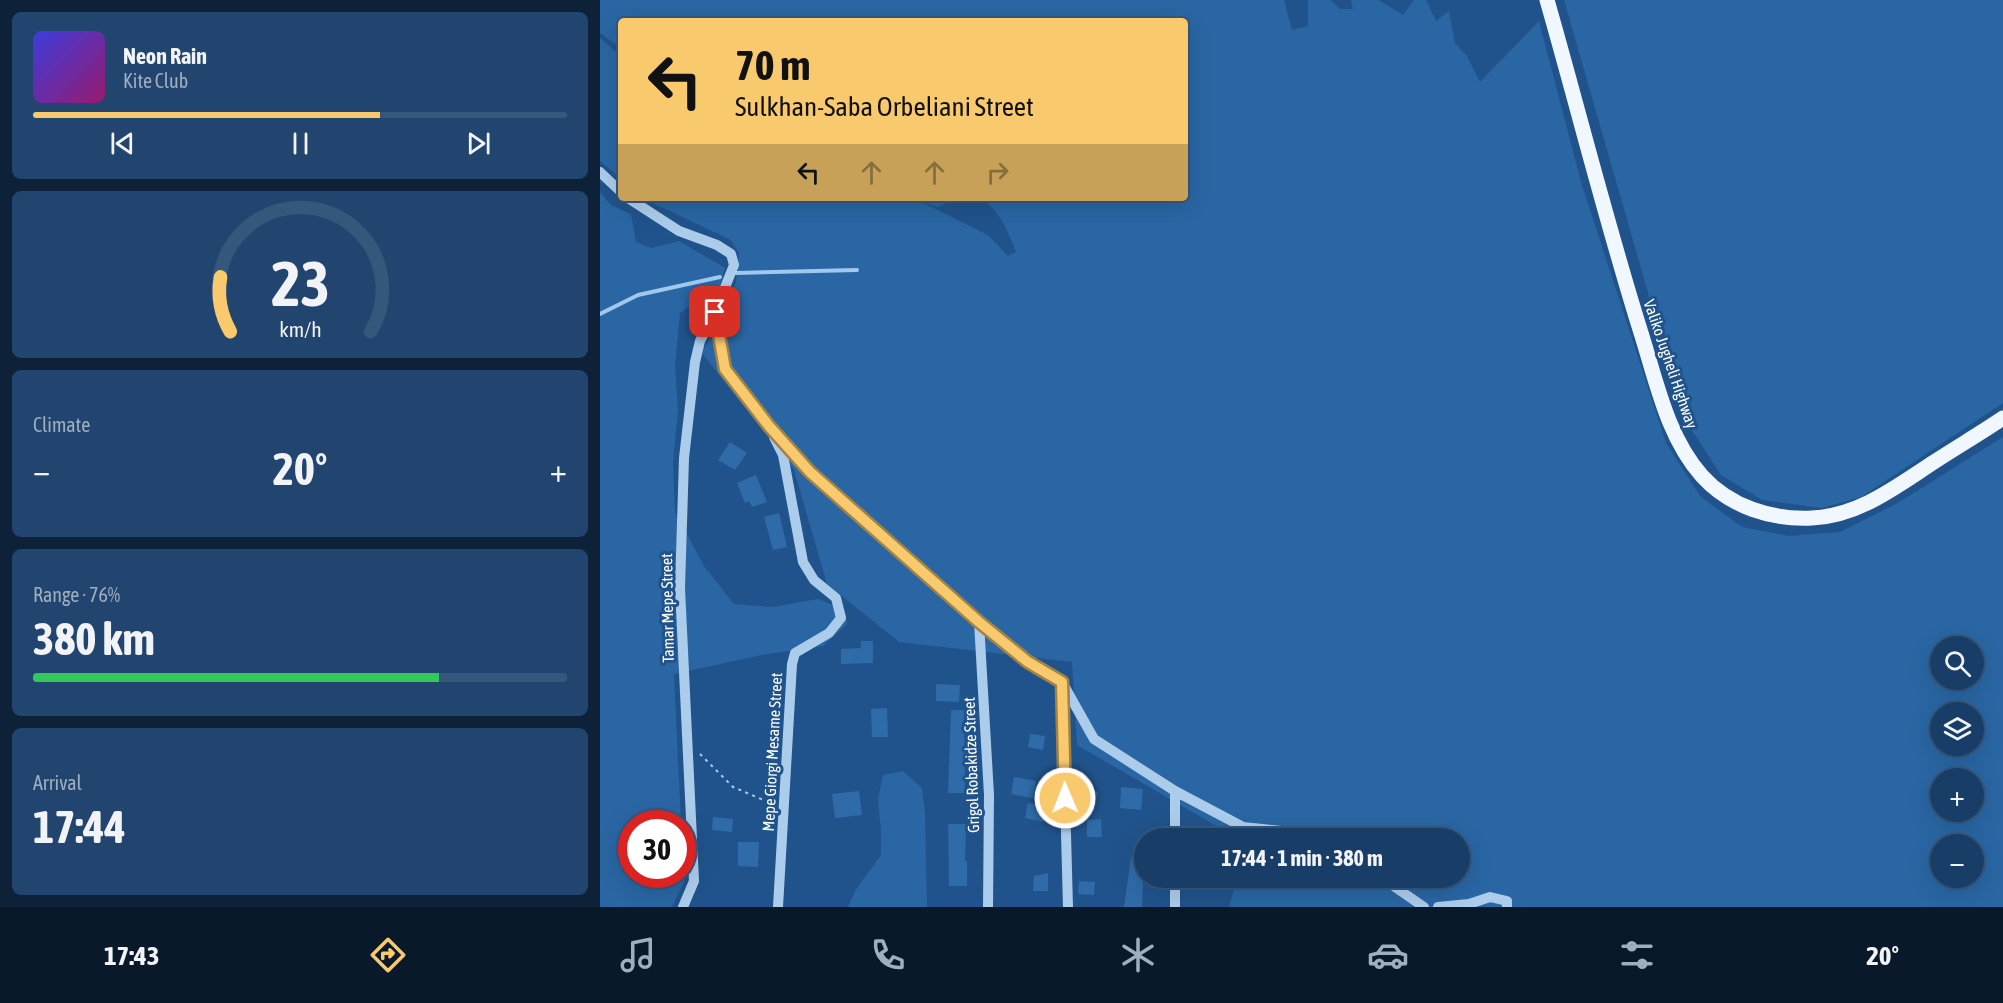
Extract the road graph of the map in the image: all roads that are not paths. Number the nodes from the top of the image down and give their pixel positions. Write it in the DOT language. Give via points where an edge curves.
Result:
graph roads {
  1 [pos="1547,0"];
  2 [pos="600,172"];
  3 [pos="618,189"];
  4 [pos="633,201"];
  5 [pos="715,312"];
  6 [pos="2003,418"];
  7 [pos="769,426"];
  8 [pos="979,622"];
  9 [pos="1062,682"];
  10 [pos="1174,791"];
  11 [pos="1175,828"];
  12 [pos="1253,828"];
  13 [pos="1175,888"];
  14 [pos="1396,888"];
  15 [pos="683,907"];
  16 [pos="778,907"];
  17 [pos="988,907"];
  18 [pos="1068,907"];
  19 [pos="1175,907"];
  20 [pos="1424,907"];
  21 [pos="1438,907"];
  22 [pos="1507,907"];
  1 -- 6 [label="main road, Valiko Jugheli Highway" via="1616,253 1671,425 1685,456 1703,478 1729,500 1756,511 1785,518 1826,516 1881,496"];
  2 -- 3 [label="street"];
  4 -- 5 [label="street, Tamar Mepe Street" via="679,231 731,254 734,265"];
  5 -- 7 [label="street" via="725,369"];
  5 -- 15 [label="street, Tamar Mepe Street" via="700,341 695,362 684,458 680,588 694,881"];
  7 -- 8 [label="street" via="810,472"];
  7 -- 16 [label="street, Mepe Giorgi Mesame Street" via="783,454 803,562 814,580 836,598 841,618 829,633 795,653 792,664"];
  8 -- 9 [label="street" via="1028,662"];
  8 -- 17 [label="street, Grigol Robakidze Street" via="989,795"];
  9 -- 10 [label="street" via="1094,739"];
  9 -- 18 [label="street"];
  10 -- 11 [label="street"];
  10 -- 12 [label="street" via="1243,827"];
  13 -- 19 [label="street"];
  14 -- 20 [label="street"];
  21 -- 22 [label="street" via="1490,897 1506,900"];
}
